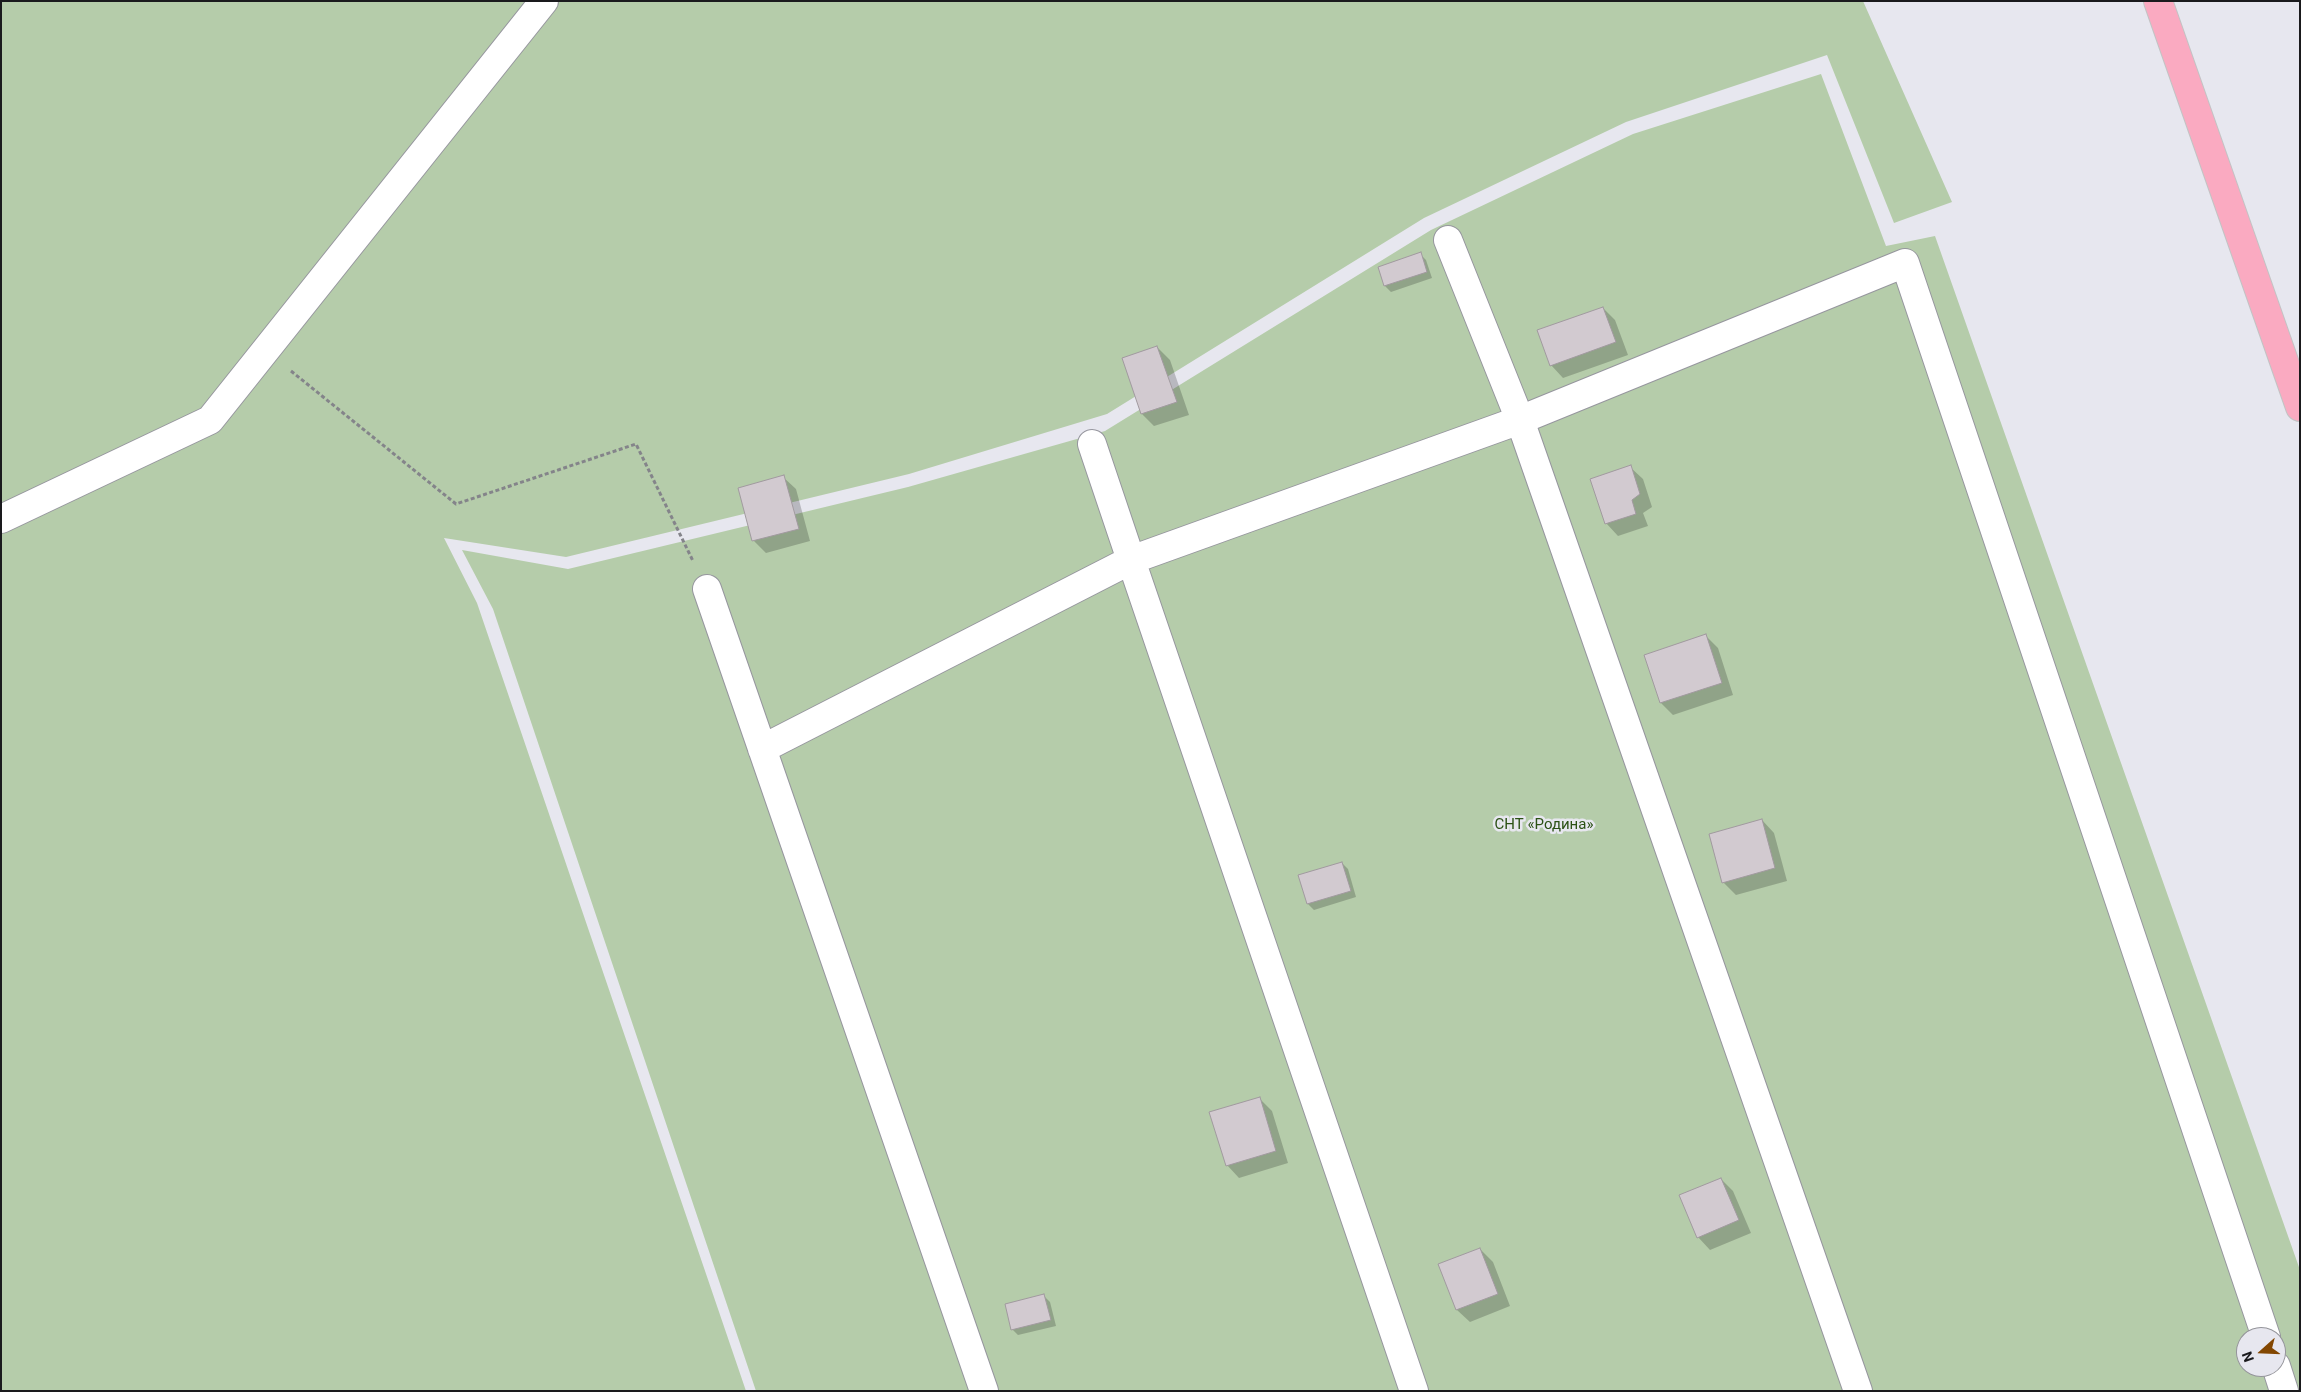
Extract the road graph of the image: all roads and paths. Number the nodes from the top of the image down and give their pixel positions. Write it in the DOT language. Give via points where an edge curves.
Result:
graph roads {
  1 [pos="544,1"];
  2 [pos="2158,1"];
  3 [pos="1448,240"];
  4 [pos="265,350"];
  5 [pos="2300,407"];
  6 [pos="1520,420"];
  7 [pos="1092,444"];
  8 [pos="1,519"];
  9 [pos="1131,560"];
  10 [pos="706,588"];
  11 [pos="762,749"];
  12 [pos="2263,1327"];
  13 [pos="2280,1377"];
  14 [pos="984,1391"];
  15 [pos="1414,1391"];
  16 [pos="1858,1391"];
  17 [pos="2284,1391"];
  1 -- 4 [label="street"];
  2 -- 5 [label="main road"];
  3 -- 6 [label="street"];
  4 -- 8 [label="street" via="210,420"];
  4 -- 10 [label="path" via="456,504 636,444"];
  6 -- 9 [label="street"];
  6 -- 12 [label="street" via="1905,263"];
  6 -- 16 [label="street"];
  7 -- 9 [label="street"];
  9 -- 11 [label="street"];
  9 -- 15 [label="street"];
  10 -- 11 [label="street"];
  11 -- 14 [label="street"];
  13 -- 17 [label="street"];
}
